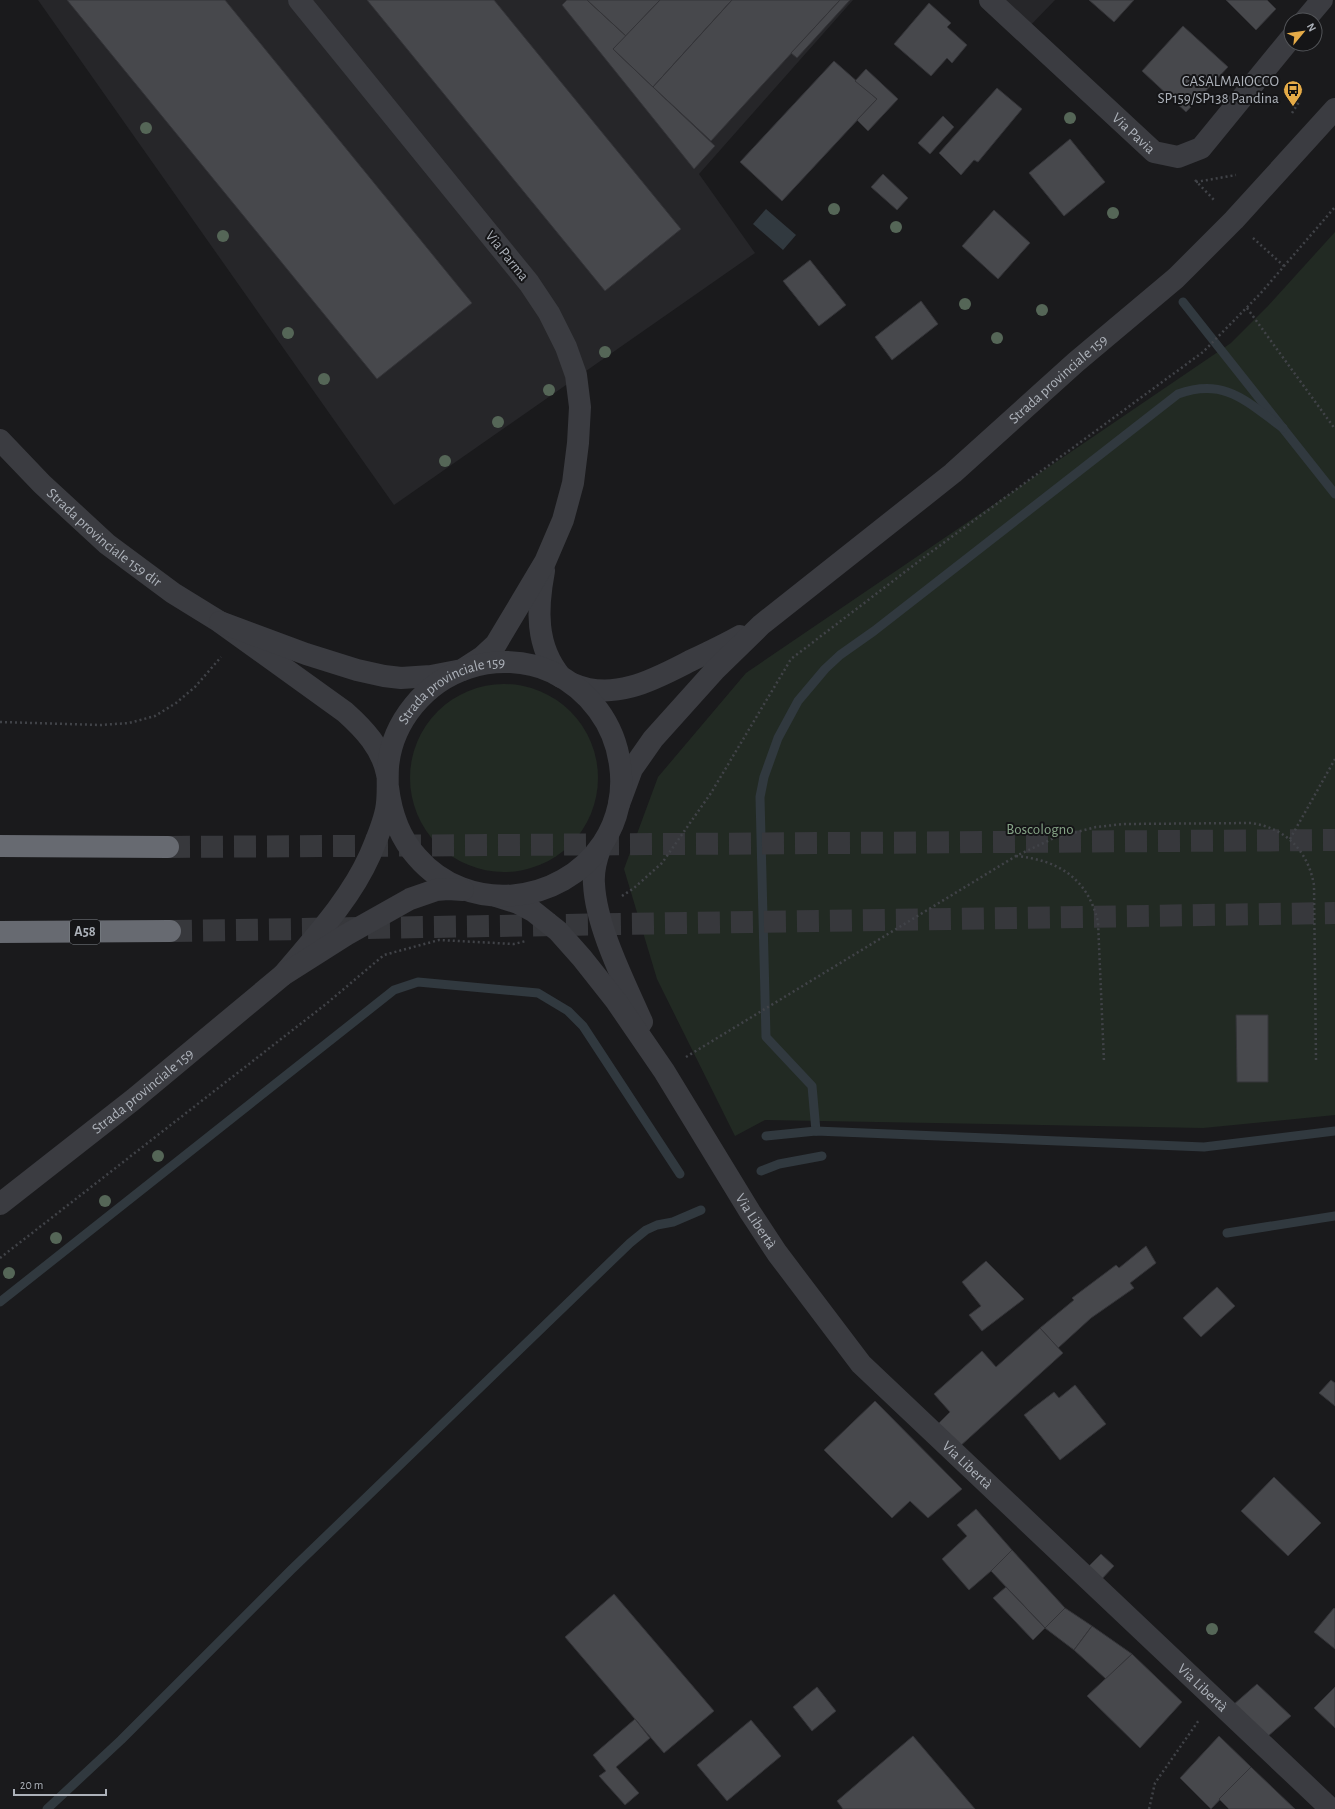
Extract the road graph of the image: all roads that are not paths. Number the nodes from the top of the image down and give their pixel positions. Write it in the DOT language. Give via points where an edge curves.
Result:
graph roads {
  1 [pos="299,0"];
  2 [pos="990,0"];
  3 [pos="1322,0"];
  4 [pos="1312,12"];
  5 [pos="1283,48"];
  6 [pos="1335,110"];
  7 [pos="0,440"];
  8 [pos="545,562"];
  9 [pos="220,622"];
  10 [pos="761,625"];
  11 [pos="462,670"];
  12 [pos="564,679"];
  13 [pos="388,783"];
  14 [pos="619,804"];
  15 [pos="603,843"];
  16 [pos="0,846"];
  17 [pos="168,847"];
  18 [pos="471,891"];
  19 [pos="496,896"];
  20 [pos="170,931"];
  21 [pos="0,932"];
  22 [pos="283,975"];
  23 [pos="664,1071"];
  24 [pos="0,1204"];
  25 [pos="1331,1809"];
  1 -- 8 [label="street, Via Parma" via="529,283 549,313 566,347 576,375 580,407 578,443 573,483 563,520"];
  2 -- 5 [label="street, Via Pavia" via="1154,152 1178,157 1200,148"];
  3 -- 4 [label="street"];
  6 -- 10 [label="street, Strada provinciale 159" via="1234,220 1176,278 1076,362 953,473"];
  7 -- 9 [label="street, Strada provinciale 159 dir" via="42,484 107,544 173,593"];
  8 -- 11 [label="street" via="496,644"];
  8 -- 12 [label="street" via="540,591 540,632 550,661"];
  9 -- 11 [label="street, Strada provinciale 159 dir" via="298,651 384,676 417,678"];
  9 -- 13 [label="street, Strada provinciale 159 dir" via="354,720 380,753"];
  10 -- 12 [label="street, Strada provinciale 159" via="640,684 600,691 583,688"];
  10 -- 14 [label="street, Strada provinciale 159" via="715,670 653,739 632,769"];
  11 -- 12 [label="street, Strada provinciale 159" via="490,663 514,662 538,667"];
  11 -- 13 [label="street, Strada provinciale 159" via="433,686 408,713 399,727 392,747"];
  12 -- 14 [label="street, Strada provinciale 159" via="596,706 614,738 621,771"];
  13 -- 18 [label="street, Strada provinciale 159" via="396,823 415,855 438,875"];
  13 -- 22 [label="street, Strada provinciale 159" via="385,816 359,877"];
  14 -- 15 [label="street, Strada provinciale 159"];
  15 -- 19 [label="street, Strada provinciale 159" via="584,865 557,884 525,895"];
  15 -- 23 [label="street" via="596,863 594,884 601,919 615,960"];
  16 -- 17 [label="highway"];
  18 -- 19 [label="street, Strada provinciale 159"];
  18 -- 22 [label="street, Strada provinciale 159" via="436,890 410,899"];
  19 -- 23 [label="street" via="533,911 558,931 616,1001"];
  20 -- 21 [label="highway, A58"];
  22 -- 24 [label="street, Strada provinciale 159" via="140,1094"];
  23 -- 25 [label="street, Via Libertà" via="777,1253 861,1364"];
}
